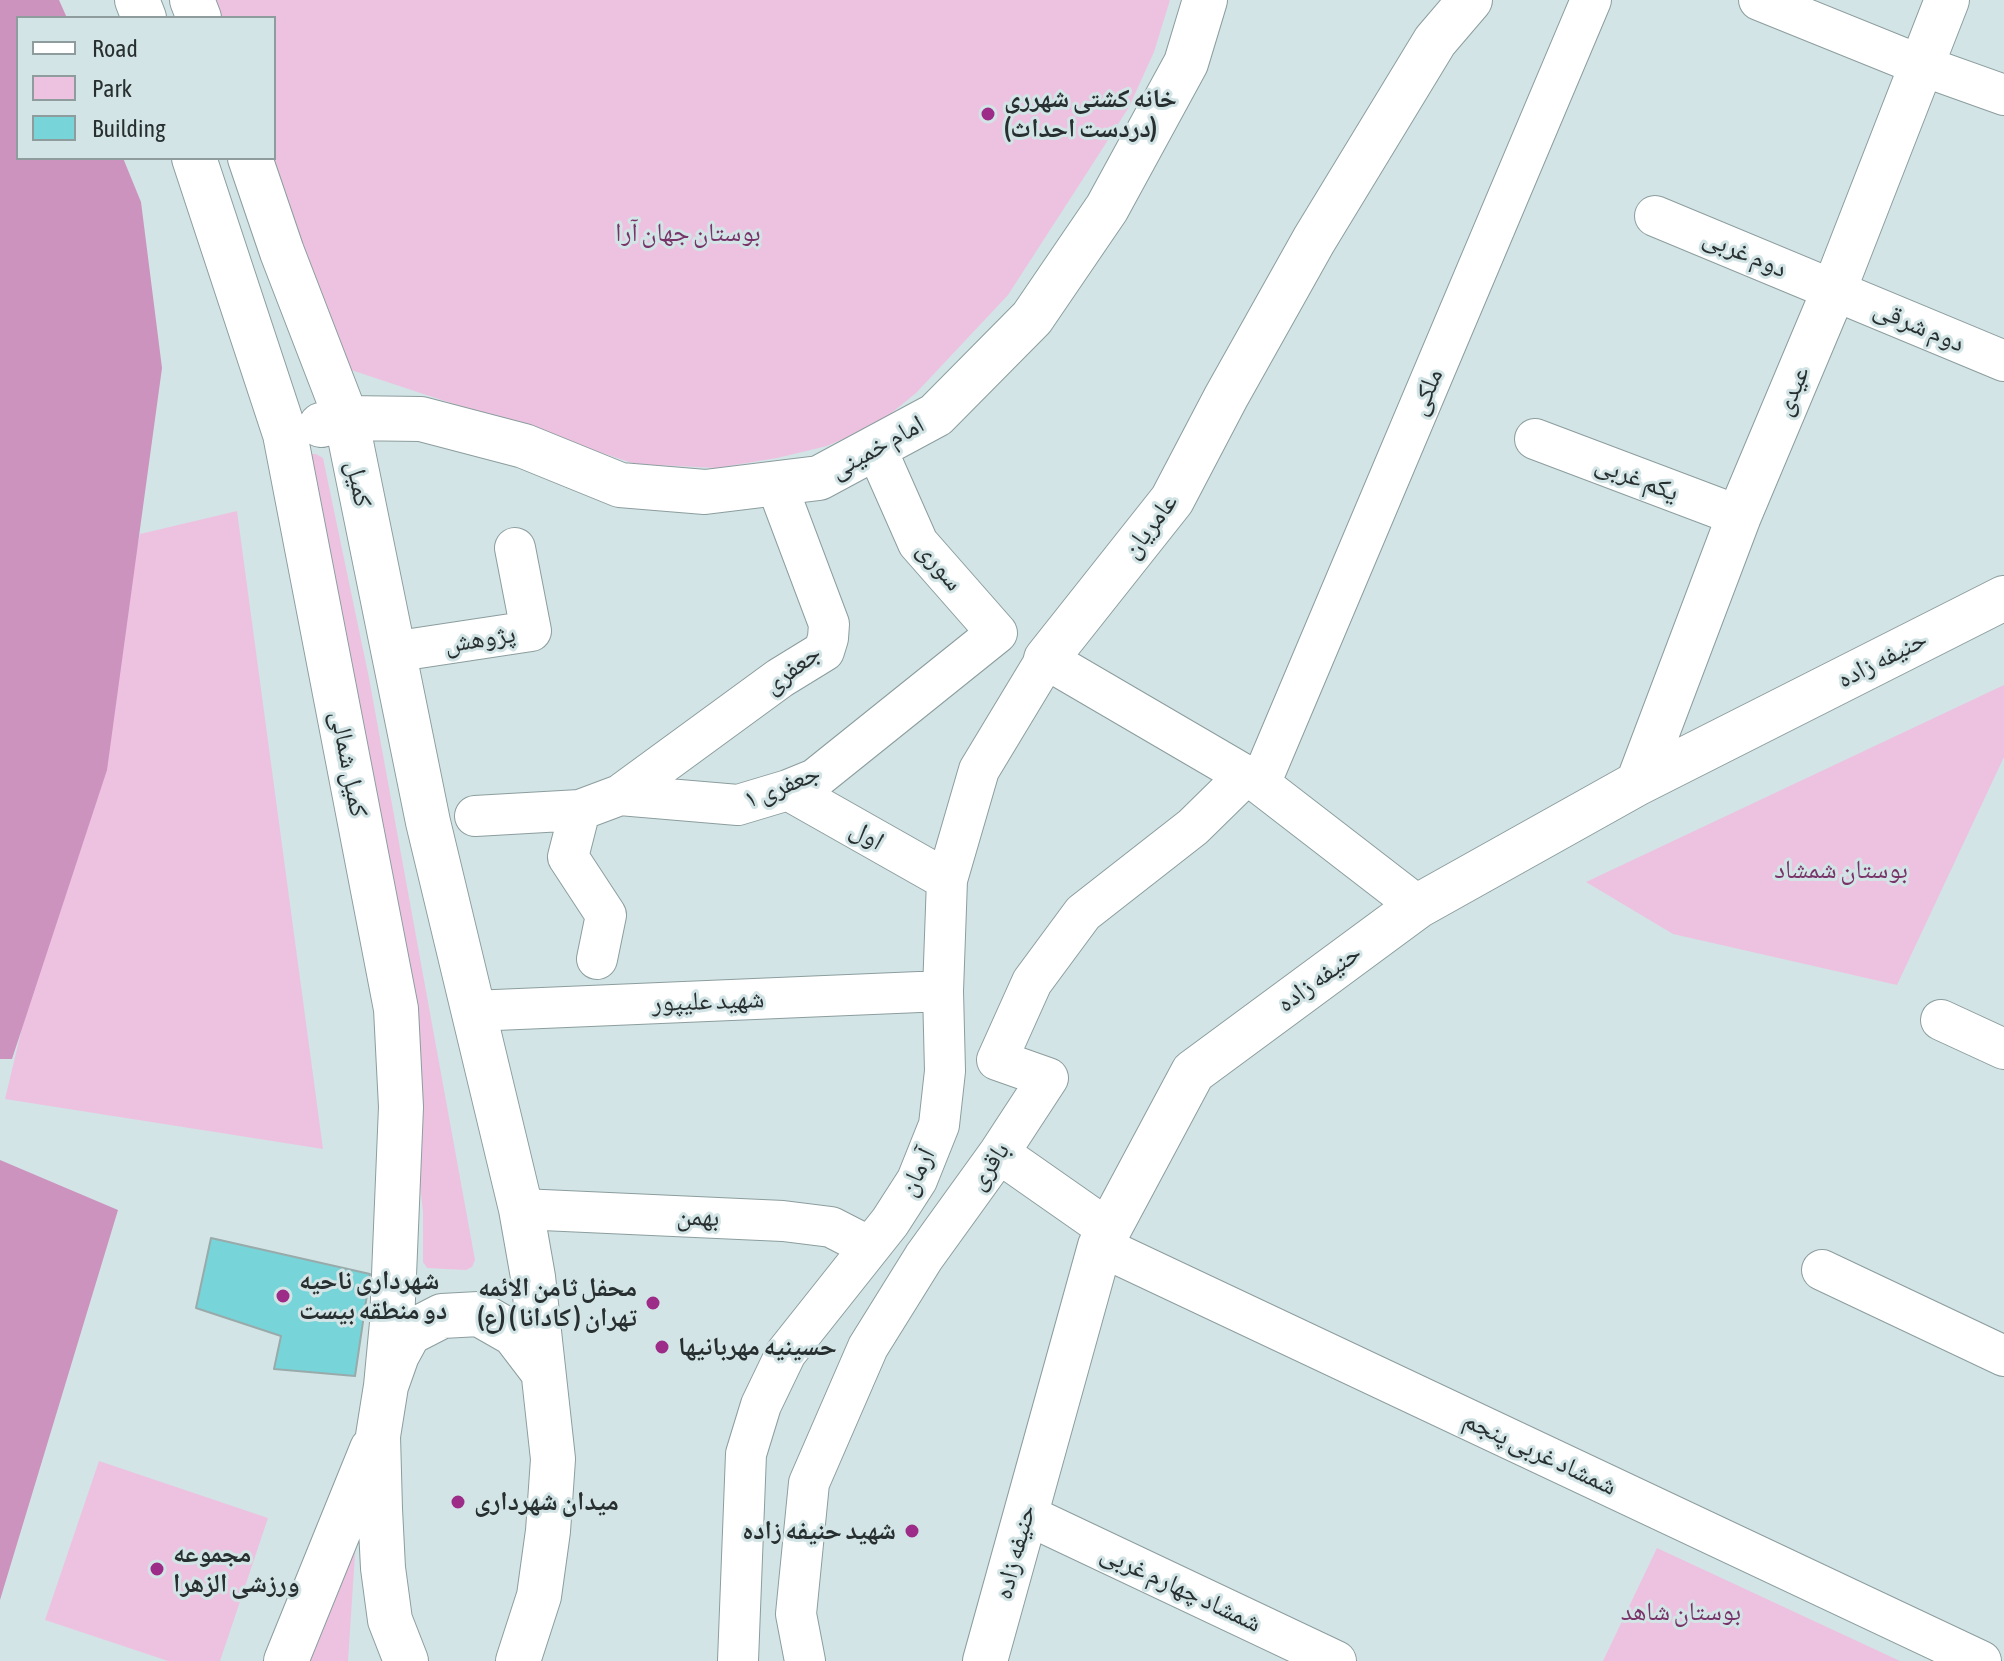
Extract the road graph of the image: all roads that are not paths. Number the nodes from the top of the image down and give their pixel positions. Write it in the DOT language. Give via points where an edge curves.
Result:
graph roads {
  1 [pos="1205,0"];
  2 [pos="1470,0"];
  3 [pos="1591,0"];
  4 [pos="1759,0"];
  5 [pos="1947,0"];
  6 [pos="1920,65"];
  7 [pos="2004,95"];
  8 [pos="195,160"];
  9 [pos="251,160"];
  10 [pos="1655,216"];
  11 [pos="1834,290"];
  12 [pos="2004,361"];
  13 [pos="346,418"];
  14 [pos="285,434"];
  15 [pos="1535,439"];
  16 [pos="876,448"];
  17 [pos="776,483"];
  18 [pos="1739,516"];
  19 [pos="515,548"];
  20 [pos="2004,598"];
  21 [pos="997,633"];
  22 [pos="392,652"];
  23 [pos="1046,659"];
  24 [pos="1253,780"];
  25 [pos="1638,783"];
  26 [pos="788,790"];
  27 [pos="620,795"];
  28 [pos="580,810"];
  29 [pos="475,816"];
  30 [pos="947,880"];
  31 [pos="1418,906"];
  32 [pos="597,959"];
  33 [pos="943,991"];
  34 [pos="472,1011"];
  35 [pos="1941,1020"];
  36 [pos="2004,1049"];
  37 [pos="999,1153"];
  38 [pos="521,1209"];
  39 [pos="1105,1238"];
  40 [pos="870,1247"];
  41 [pos="1822,1270"];
  42 [pos="2004,1356"];
  43 [pos="543,1372"];
  44 [pos="386,1386"];
  45 [pos="378,1436"];
  46 [pos="1025,1514"];
  47 [pos="286,1661"];
  48 [pos="406,1661"];
  49 [pos="518,1661"];
  50 [pos="738,1661"];
  51 [pos="805,1661"];
  52 [pos="985,1661"];
  53 [pos="1336,1661"];
  54 [pos="1981,1661"];
  1 -- 16 [label="main road, امام خمینی" via="1186,63 1107,208 1032,318 936,415"];
  2 -- 23 [label="main road, عامریان" via="1435,41 1314,240 1172,500"];
  3 -- 24 [label="street, ملکی"];
  4 -- 6 [label="street"];
  5 -- 6 [label="main road, عیدی"];
  6 -- 7 [label="street"];
  6 -- 11 [label="main road, عیدی"];
  8 -- 14 [label="main road, کمیل شمالی"];
  9 -- 13 [label="main road, کمیل"];
  10 -- 11 [label="street, دوم غربی"];
  11 -- 12 [label="street, دوم شرقی"];
  11 -- 18 [label="main road, عیدی"];
  13 -- 14 [label="main road, امام خمینی"];
  13 -- 17 [label="main road, امام خمینی" via="421,419 524,446 620,485 705,492"];
  13 -- 22 [label="main road, کمیل"];
  14 -- 44 [label="main road, کمیل شمالی" via="396,1009 401,1107"];
  15 -- 18 [label="street, یکم غربی"];
  16 -- 17 [label="main road, امام خمینی" via="819,478"];
  16 -- 21 [label="street, سوری" via="918,543"];
  17 -- 27 [label="street, جعفری" via="829,624 824,651"];
  18 -- 25 [label="main road, عیدی"];
  19 -- 22 [label="street, پژوهش" via="531,631"];
  20 -- 25 [label="main road, حنیفه زاده"];
  21 -- 26 [label="street, جعفری ۱" via="815,779"];
  22 -- 34 [label="main road, کمیل"];
  23 -- 24 [label="street"];
  23 -- 30 [label="street, آرمان" via="979,770"];
  24 -- 31 [label="street"];
  24 -- 37 [label="street, باقری" via="1083,913 1032,982 997,1060 1048,1078"];
  25 -- 31 [label="main road, حنیفه زاده"];
  26 -- 27 [label="street, جعفری ۱" via="738,805"];
  26 -- 30 [label="street, اول"];
  27 -- 28 [label="street, جعفری ۱"];
  28 -- 29 [label="street, جعفری ۱"];
  28 -- 32 [label="street" via="568,857 606,915"];
  30 -- 33 [label="street, آرمان"];
  31 -- 39 [label="main road, حنیفه زاده" via="1193,1072"];
  33 -- 34 [label="street, شهید علیپور"];
  33 -- 40 [label="street, آرمان" via="945,1071 939,1125 917,1180"];
  34 -- 38 [label="main road"];
  35 -- 36 [label="street"];
  37 -- 39 [label="street"];
  37 -- 51 [label="street, باقری" via="868,1347 809,1483 796,1614"];
  38 -- 40 [label="street, بهمن" via="783,1221 831,1227"];
  38 -- 43 [label="main road"];
  39 -- 46 [label="main road, حنیفه زاده"];
  39 -- 54 [label="street, شمشاد غربی پنجم"];
  40 -- 50 [label="street, آرمان" via="786,1353 761,1405 746,1454"];
  41 -- 42 [label="street"];
  43 -- 44 [label="main road" via="514,1334 479,1314 442,1316 409,1333"];
  43 -- 49 [label="main road" via="553,1459 548,1531 539,1596"];
  44 -- 45 [label="main road"];
  45 -- 47 [label="main road"];
  45 -- 48 [label="main road" via="383,1568 390,1620"];
  46 -- 52 [label="main road, حنیفه زاده"];
  46 -- 53 [label="street, شمشاد چهارم غربی"];
}
